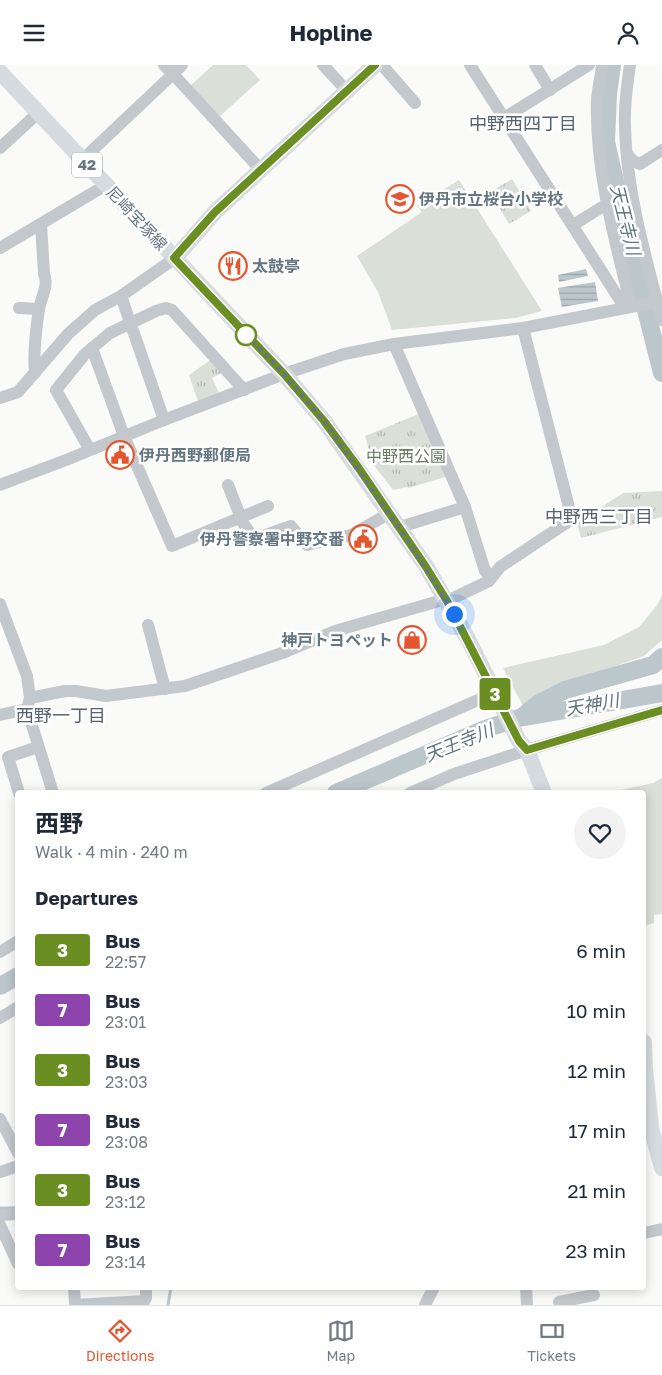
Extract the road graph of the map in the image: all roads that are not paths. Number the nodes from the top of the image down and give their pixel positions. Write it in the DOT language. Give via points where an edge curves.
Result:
graph roads {
  1 [pos="323,65"];
  2 [pos="375,65"];
  3 [pos="382,65"];
  4 [pos="470,65"];
  5 [pos="535,65"];
  6 [pos="589,65"];
  7 [pos="602,65"];
  8 [pos="630,65"];
  9 [pos="173,68"];
  10 [pos="0,72"];
  11 [pos="550,89"];
  12 [pos="347,91"];
  13 [pos="414,103"];
  14 [pos="38,113"];
  15 [pos="504,118"];
  16 [pos="0,148"];
  17 [pos="662,150"];
  18 [pos="627,154"];
  19 [pos="82,160"];
  20 [pos="261,170"];
  21 [pos="106,185"];
  22 [pos="607,204"];
  23 [pos="41,224"];
  24 [pos="573,225"];
  25 [pos="0,248"];
  26 [pos="174,258"];
  27 [pos="121,296"];
  28 [pos="658,302"];
  29 [pos="630,307"];
  30 [pos="19,308"];
  31 [pos="39,309"];
  32 [pos="662,320"];
  33 [pos="130,322"];
  34 [pos="523,328"];
  35 [pos="394,343"];
  36 [pos="92,348"];
  37 [pos="35,373"];
  38 [pos="284,374"];
  39 [pos="244,390"];
  40 [pos="0,398"];
  41 [pos="164,420"];
  42 [pos="124,436"];
  43 [pos="90,450"];
  44 [pos="0,485"];
  45 [pos="228,485"];
  46 [pos="268,506"];
  47 [pos="465,507"];
  48 [pos="390,513"];
  49 [pos="241,518"];
  50 [pos="400,527"];
  51 [pos="492,576"];
  52 [pos="446,600"];
  53 [pos="0,604"];
  54 [pos="151,631"];
  55 [pos="165,689"];
  56 [pos="495,696"];
  57 [pos="28,704"];
  58 [pos="662,710"];
  59 [pos="0,715"];
  60 [pos="523,745"];
  61 [pos="38,747"];
  62 [pos="19,790"];
  63 [pos="52,790"];
  64 [pos="273,790"];
  65 [pos="417,790"];
  66 [pos="543,790"];
  67 [pos="15,943"];
  68 [pos="0,952"];
  69 [pos="15,1009"];
  70 [pos="0,1018"];
  71 [pos="646,1078"];
  72 [pos="646,1110"];
  73 [pos="0,1119"];
  74 [pos="651,1126"];
  75 [pos="15,1147"];
  76 [pos="15,1166"];
  77 [pos="662,1167"];
  78 [pos="0,1172"];
  79 [pos="15,1214"];
  80 [pos="0,1215"];
  81 [pos="0,1225"];
  82 [pos="662,1229"];
  83 [pos="646,1233"];
  84 [pos="15,1258"];
  85 [pos="74,1290"];
  86 [pos="145,1290"];
  87 [pos="432,1290"];
  88 [pos="526,1290"];
  89 [pos="594,1295"];
  90 [pos="559,1302"];
  91 [pos="143,1303"];
  92 [pos="75,1305"];
  93 [pos="425,1305"];
  94 [pos="527,1305"];
  1 -- 12 [label="street"];
  2 -- 12 [label="main road"];
  3 -- 13 [label="street"];
  4 -- 15 [label="street"];
  5 -- 11 [label="street"];
  6 -- 11 [label="street"];
  7 -- 22 [label="street" via="597,119"];
  8 -- 18 [label="street" via="625,125"];
  9 -- 19 [label="street"];
  9 -- 20 [label="street"];
  10 -- 14 [label="main road, 尼崎宝塚線 / 42"];
  11 -- 15 [label="street"];
  12 -- 20 [label="main road"];
  14 -- 16 [label="street"];
  14 -- 19 [label="main road, 尼崎宝塚線 / 42"];
  15 -- 24 [label="street"];
  17 -- 18 [label="street" via="640,164"];
  18 -- 28 [label="street" via="640,236"];
  19 -- 21 [label="main road, 尼崎宝塚線 / 42"];
  20 -- 26 [label="main road" via="215,212"];
  21 -- 23 [label="street"];
  21 -- 26 [label="main road, 尼崎宝塚線 / 42"];
  22 -- 24 [label="street"];
  22 -- 29 [label="street"];
  23 -- 25 [label="street"];
  23 -- 31 [label="street" via="47,280"];
  24 -- 29 [label="street"];
  26 -- 27 [label="street"];
  26 -- 38 [label="main road, 尼崎宝塚線 / 42"];
  27 -- 33 [label="street"];
  27 -- 37 [label="street" via="96,310 68,334"];
  28 -- 29 [label="street"];
  28 -- 32 [label="street"];
  29 -- 34 [label="street"];
  30 -- 31 [label="street"];
  31 -- 37 [label="street"];
  33 -- 36 [label="street"];
  33 -- 39 [label="street" via="166,308 172,310"];
  33 -- 41 [label="street"];
  34 -- 35 [label="street"];
  34 -- 51 [label="street" via="572,519 500,567"];
  35 -- 38 [label="street" via="344,354"];
  35 -- 47 [label="street"];
  36 -- 42 [label="street"];
  36 -- 43 [label="street" via="56,390"];
  37 -- 40 [label="street" via="18,392"];
  38 -- 39 [label="street"];
  38 -- 48 [label="main road, 尼崎宝塚線 / 42" via="324,421"];
  39 -- 41 [label="street"];
  41 -- 42 [label="street"];
  42 -- 43 [label="street"];
  42 -- 49 [label="street" via="172,546"];
  43 -- 44 [label="street"];
  45 -- 49 [label="street"];
  46 -- 49 [label="street"];
  47 -- 50 [label="street"];
  47 -- 51 [label="street" via="485,571"];
  48 -- 49 [label="street" via="351,535 307,545 291,526 254,539"];
  48 -- 50 [label="main road, 尼崎宝塚線 / 42"];
  50 -- 52 [label="main road, 尼崎宝塚線 / 42"];
  51 -- 52 [label="street" via="490,581"];
  52 -- 55 [label="street" via="335,631 285,652 185,686"];
  52 -- 56 [label="main road, 尼崎宝塚線 / 42"];
  53 -- 57 [label="street" via="28,677"];
  54 -- 55 [label="street"];
  55 -- 57 [label="street" via="106,696 65,691"];
  56 -- 60 [label="main road, 尼崎宝塚線 / 42"];
  56 -- 64 [label="street"];
  57 -- 59 [label="street"];
  57 -- 61 [label="street"];
  58 -- 60 [label="street"];
  60 -- 65 [label="street"];
  60 -- 66 [label="main road, 尼崎宝塚線 / 42"];
  61 -- 62 [label="street" via="8,757"];
  61 -- 63 [label="street"];
  67 -- 68 [label="street"];
  69 -- 70 [label="street"];
  71 -- 74 [label="main road"];
  72 -- 74 [label="main road"];
  73 -- 75 [label="street"];
  74 -- 77 [label="main road"];
  76 -- 78 [label="street"];
  79 -- 80 [label="street"];
  81 -- 84 [label="street"];
  82 -- 83 [label="street"];
  85 -- 92 [label="street"];
  86 -- 91 [label="street"];
  87 -- 93 [label="street"];
  88 -- 94 [label="street"];
  89 -- 90 [label="street"];
  91 -- 92 [label="street"];
}
